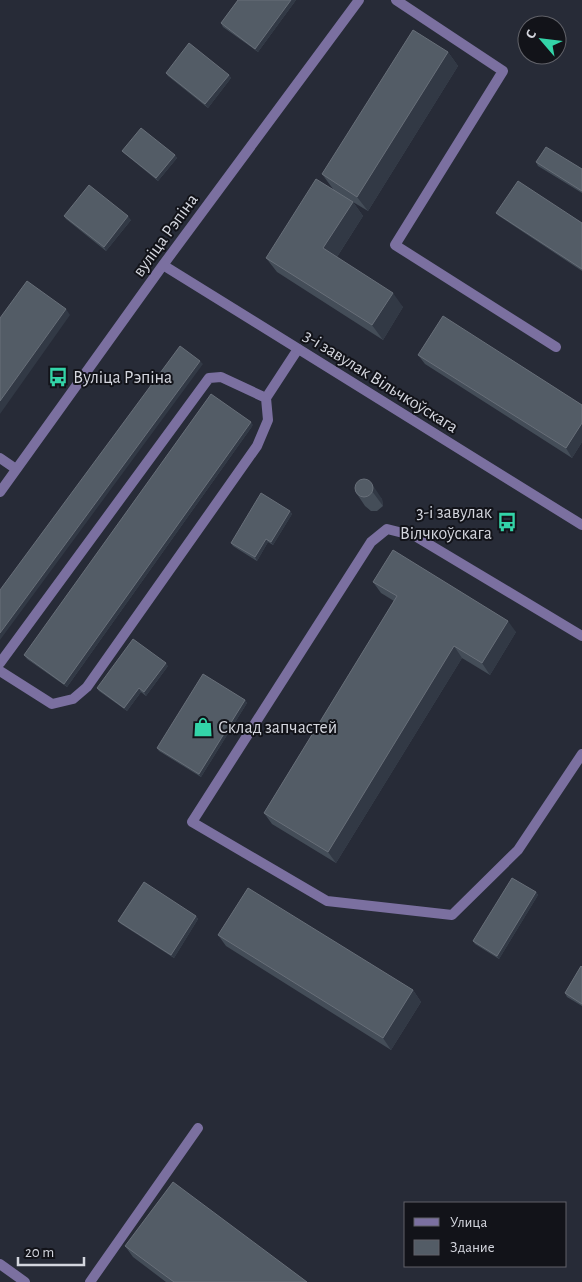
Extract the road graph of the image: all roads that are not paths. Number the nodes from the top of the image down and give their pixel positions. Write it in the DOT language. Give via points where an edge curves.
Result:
graph roads {
  1 [pos="359,0"];
  2 [pos="396,0"];
  3 [pos="164,265"];
  4 [pos="556,347"];
  5 [pos="298,349"];
  6 [pos="266,398"];
  7 [pos="0,458"];
  8 [pos="16,470"];
  9 [pos="0,492"];
  10 [pos="582,526"];
  11 [pos="582,636"];
  12 [pos="0,663"];
  13 [pos="0,671"];
  14 [pos="582,754"];
  15 [pos="198,1128"];
  16 [pos="0,1264"];
  17 [pos="25,1282"];
  18 [pos="90,1282"];
  1 -- 3 [label="street, вуліца Рэпіна"];
  2 -- 4 [label="street" via="503,71 395,246"];
  3 -- 5 [label="street, 3-і завулак Вільчкоўскага"];
  3 -- 8 [label="street, вуліца Рэпіна"];
  5 -- 6 [label="street"];
  5 -- 10 [label="street, 3-і завулак Вільчкоўскага"];
  6 -- 12 [label="street" via="221,377 209,378"];
  6 -- 13 [label="street" via="268,420 258,446 87,687 73,699 52,704"];
  7 -- 8 [label="street"];
  8 -- 9 [label="street, вуліца Рэпіна"];
  11 -- 14 [label="street" via="415,536 387,529 372,542 192,822 328,901 452,915 518,850"];
  15 -- 18 [label="street"];
  16 -- 17 [label="street"];
}
